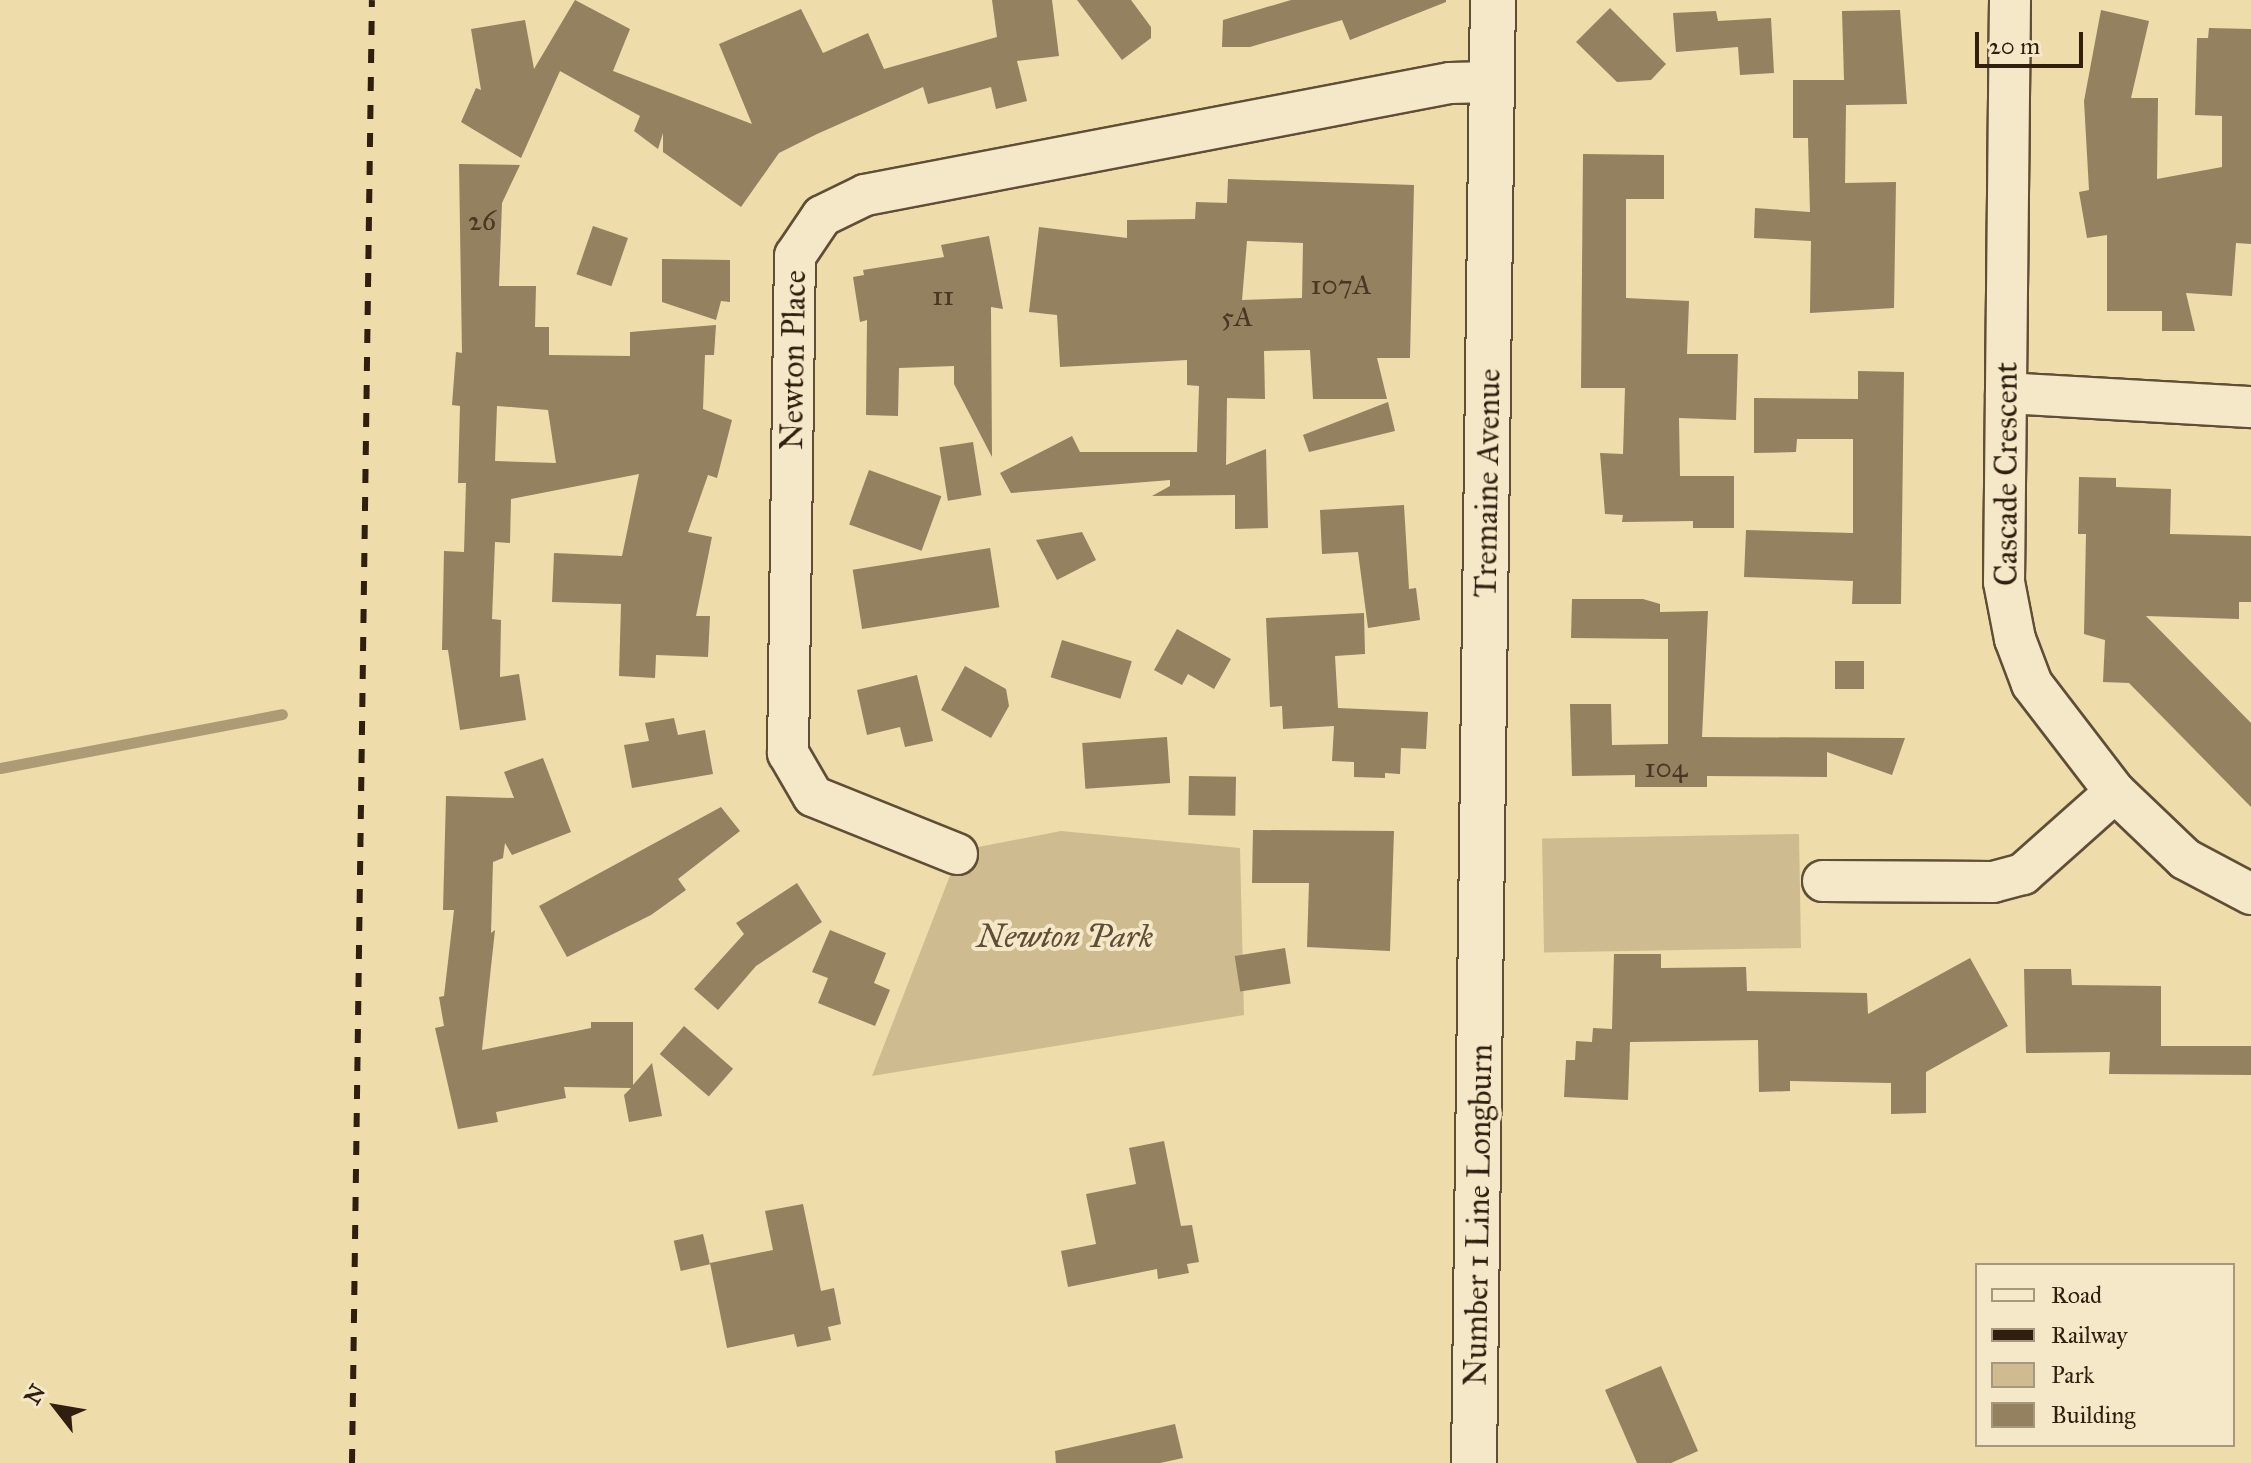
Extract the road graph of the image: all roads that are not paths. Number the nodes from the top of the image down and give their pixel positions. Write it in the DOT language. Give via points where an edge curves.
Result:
graph roads {
  1 [pos="1493,0"];
  2 [pos="2010,0"];
  3 [pos="1492,82"];
  4 [pos="2006,393"];
  5 [pos="2251,407"];
  6 [pos="2115,792"];
  7 [pos="957,854"];
  8 [pos="1823,881"];
  9 [pos="2251,894"];
  10 [pos="1483,966"];
  11 [pos="1474,1463"];
  1 -- 3 [label="main road, Tremaine Avenue"];
  2 -- 4 [label="street, Cascade Crescent"];
  3 -- 7 [label="street, Newton Place" via="1450,83 865,195 822,216 795,256 788,753 813,796"];
  3 -- 10 [label="main road, Tremaine Avenue"];
  4 -- 5 [label="street"];
  4 -- 6 [label="street, Cascade Crescent" via="2004,582 2015,639 2032,684"];
  6 -- 8 [label="street" via="2023,874 1993,882"];
  6 -- 9 [label="street, Cascade Crescent" via="2185,859"];
  10 -- 11 [label="main road, Number 1 Line Longburn"];
}
